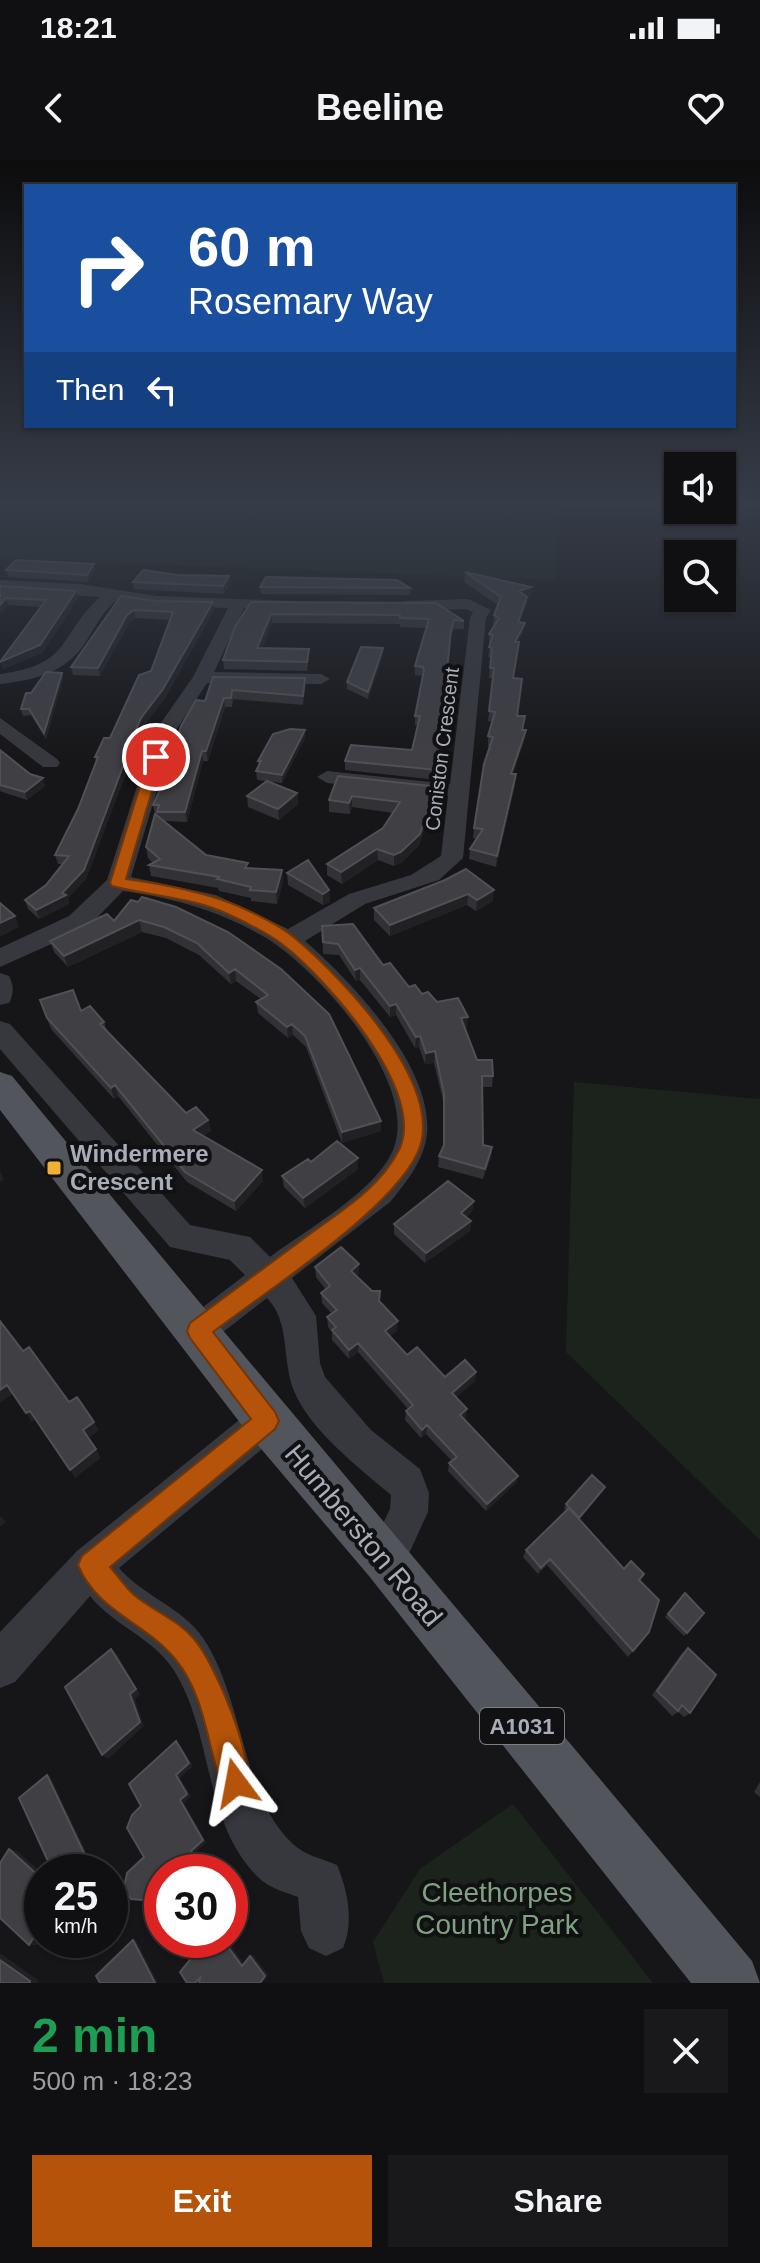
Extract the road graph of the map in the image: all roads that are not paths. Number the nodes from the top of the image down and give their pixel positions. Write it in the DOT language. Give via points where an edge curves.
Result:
graph roads {
  1 [pos="77,591"];
  2 [pos="114,594"];
  3 [pos="238,603"];
  4 [pos="302,604"];
  5 [pos="381,605"];
  6 [pos="202,677"];
  7 [pos="0,679"];
  8 [pos="321,679"];
  9 [pos="0,724"];
  10 [pos="63,741"];
  11 [pos="327,777"];
  12 [pos="461,791"];
  13 [pos="118,883"];
  14 [pos="288,940"];
  15 [pos="0,958"];
  16 [pos="0,982"];
  17 [pos="0,996"];
  18 [pos="0,1031"];
  19 [pos="0,1085"];
  20 [pos="269,1277"];
  21 [pos="198,1331"];
  22 [pos="267,1421"];
  23 [pos="386,1559"];
  24 [pos="91,1565"];
  25 [pos="0,1667"];
  26 [pos="326,1931"];
  27 [pos="730,1983"];
  1 -- 2 [label="street"];
  2 -- 3 [label="street"];
  2 -- 7 [label="street" via="90,614 61,660"];
  3 -- 4 [label="street"];
  3 -- 6 [label="street"];
  5 -- 12 [label="street, Coniston Crescent" via="468,604 483,610"];
  6 -- 8 [label="street"];
  6 -- 13 [label="street" via="164,733"];
  9 -- 10 [label="street" via="43,757"];
  11 -- 12 [label="street"];
  12 -- 14 [label="street, Coniston Crescent" via="452,858 441,871 425,881 359,898"];
  13 -- 14 [label="street" via="232,910"];
  13 -- 15 [label="street" via="78,922"];
  14 -- 20 [label="street" via="343,993 396,1068 414,1127 409,1151 379,1193"];
  16 -- 17 [label="street"];
  18 -- 20 [label="street" via="181,1237 239,1247"];
  19 -- 21 [label="main road, Humberston Road / A1031"];
  20 -- 21 [label="street"];
  20 -- 23 [label="street" via="299,1316 302,1363 311,1388 358,1443 406,1483 409,1512"];
  21 -- 22 [label="main road, Humberston Road / A1031"];
  22 -- 23 [label="main road, Humberston Road / A1031"];
  22 -- 24 [label="street"];
  23 -- 27 [label="main road, Humberston Road / A1031"];
  24 -- 25 [label="street"];
  24 -- 26 [label="street" via="126,1605 185,1650 202,1677 224,1734 241,1808 276,1862 320,1882"];
}
